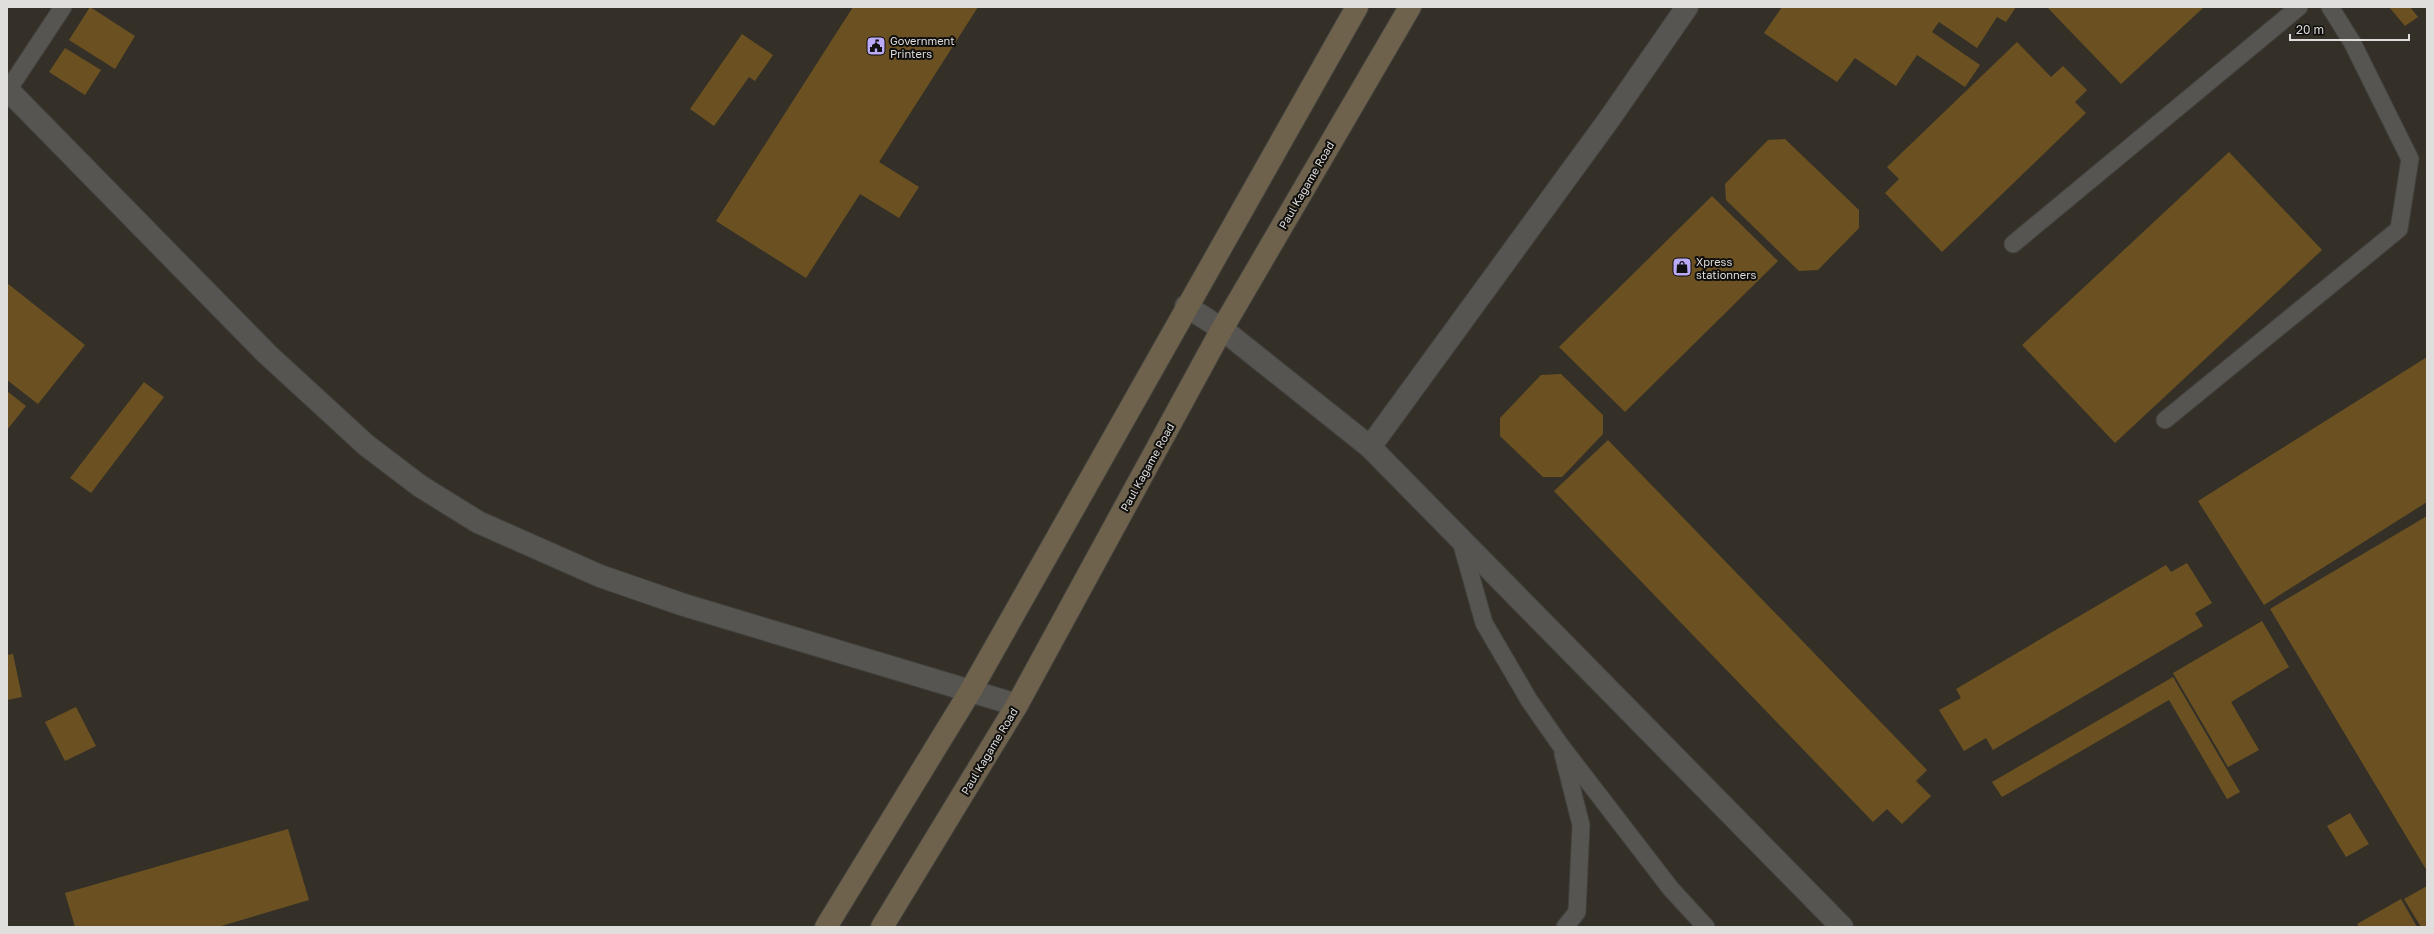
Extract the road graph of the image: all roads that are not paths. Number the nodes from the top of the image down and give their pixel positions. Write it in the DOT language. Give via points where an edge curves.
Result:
graph roads {
  1 [pos="63,7"];
  2 [pos="1357,7"];
  3 [pos="1410,7"];
  4 [pos="1687,7"];
  5 [pos="2299,7"];
  6 [pos="2330,7"];
  7 [pos="8,90"];
  8 [pos="2013,244"];
  9 [pos="1186,306"];
  10 [pos="1222,329"];
  11 [pos="2165,420"];
  12 [pos="1370,447"];
  13 [pos="1460,538"];
  14 [pos="972,690"];
  15 [pos="1017,705"];
  16 [pos="1561,746"];
  17 [pos="826,927"];
  18 [pos="882,927"];
  19 [pos="1565,927"];
  20 [pos="1706,927"];
  21 [pos="1842,927"];
  1 -- 7 [label="lane"];
  2 -- 9 [label="main road"];
  3 -- 10 [label="main road, Paul Kagame Road"];
  4 -- 12 [label="street" via="1610,118"];
  5 -- 8 [label="lane"];
  6 -- 11 [label="lane" via="2352,42 2410,160 2399,229"];
  7 -- 14 [label="street" via="272,359 366,445 420,486 478,522 600,576 684,605"];
  9 -- 10 [label="street"];
  9 -- 14 [label="main road"];
  10 -- 12 [label="street"];
  10 -- 15 [label="main road, Paul Kagame Road"];
  12 -- 13 [label="street"];
  13 -- 16 [label="lane" via="1484,623 1529,700"];
  13 -- 21 [label="street"];
  14 -- 15 [label="street"];
  14 -- 17 [label="main road"];
  15 -- 18 [label="main road, Paul Kagame Road"];
  16 -- 19 [label="lane" via="1581,825 1577,912"];
  16 -- 20 [label="lane" via="1671,889"];
}
